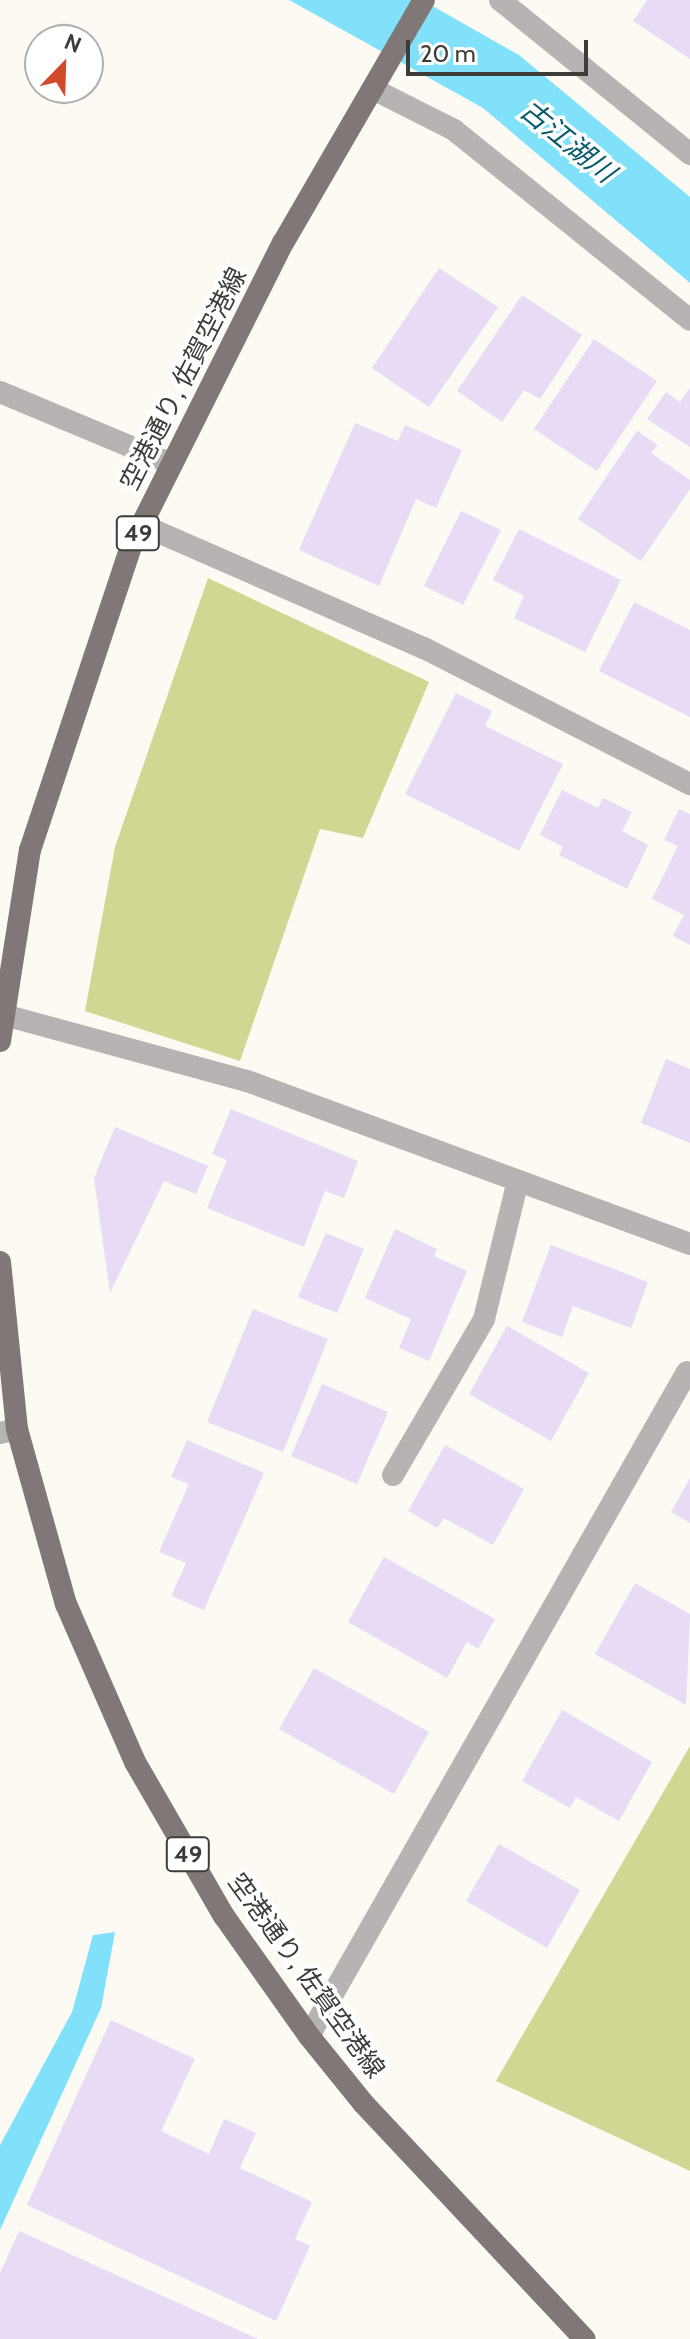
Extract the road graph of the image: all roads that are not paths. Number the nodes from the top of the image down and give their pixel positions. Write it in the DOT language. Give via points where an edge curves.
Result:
graph roads {
  1 [pos="424,0"];
  2 [pos="500,0"];
  3 [pos="373,89"];
  4 [pos="690,154"];
  5 [pos="690,320"];
  6 [pos="0,392"];
  7 [pos="172,464"];
  8 [pos="142,525"];
  9 [pos="690,784"];
  10 [pos="4,1015"];
  11 [pos="0,1041"];
  12 [pos="518,1181"];
  13 [pos="690,1244"];
  14 [pos="0,1262"];
  15 [pos="687,1372"];
  16 [pos="8,1431"];
  17 [pos="393,1475"];
  18 [pos="309,2036"];
  19 [pos="585,2339"];
  1 -- 3 [label="main road, 空港通り, 佐賀空港線 / 49"];
  2 -- 4 [label="street"];
  3 -- 5 [label="street" via="454,130"];
  3 -- 7 [label="main road, 空港通り, 佐賀空港線 / 49" via="283,243"];
  6 -- 7 [label="street"];
  7 -- 8 [label="main road, 空港通り, 佐賀空港線 / 49"];
  8 -- 9 [label="street" via="424,648"];
  8 -- 10 [label="main road, 空港通り, 佐賀空港線 / 49" via="30,850"];
  10 -- 11 [label="main road, 空港通り, 佐賀空港線 / 49"];
  10 -- 12 [label="street" via="247,1081"];
  12 -- 13 [label="street"];
  12 -- 17 [label="street" via="484,1319"];
  14 -- 16 [label="main road, 空港通り, 佐賀空港線 / 49"];
  15 -- 18 [label="street"];
  16 -- 18 [label="main road, 空港通り, 佐賀空港線 / 49" via="66,1604 135,1762 224,1916"];
  18 -- 19 [label="main road, 空港通り, 佐賀空港線 / 49" via="363,2103"];
}
